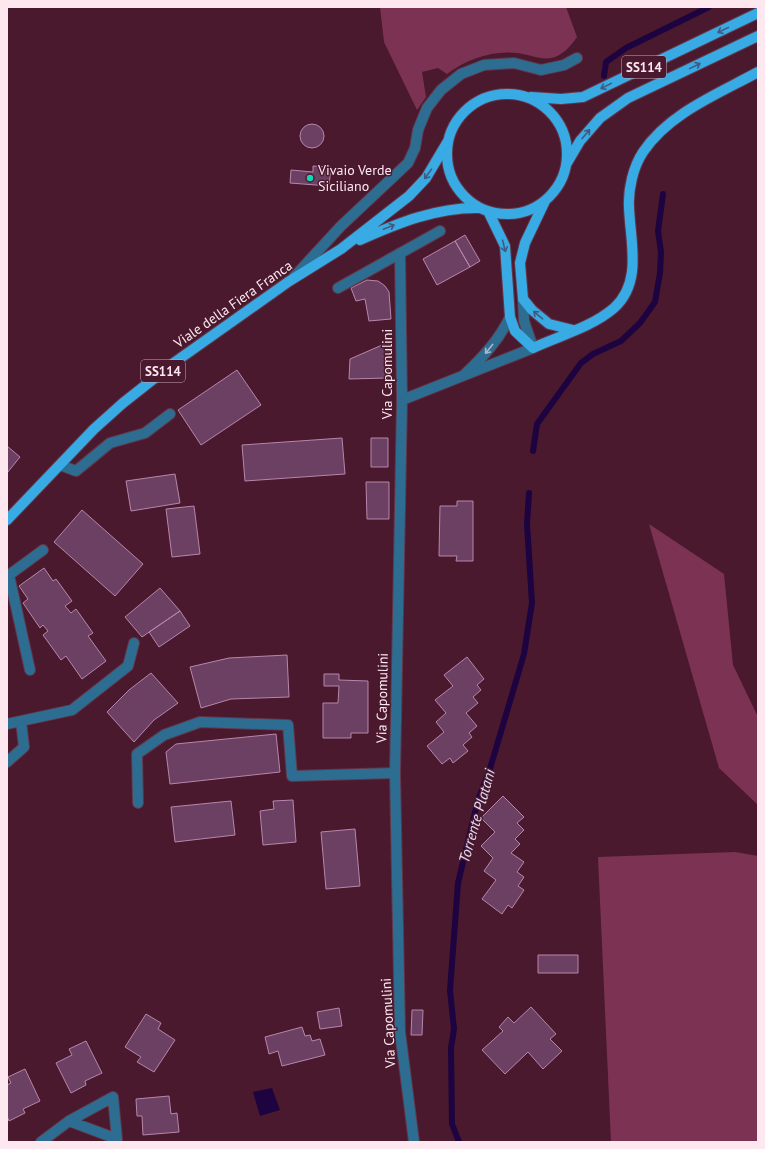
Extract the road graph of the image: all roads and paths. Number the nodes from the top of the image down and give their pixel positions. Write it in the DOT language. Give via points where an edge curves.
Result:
graph roads {
  1 [pos="758,13"];
  2 [pos="758,36"];
  3 [pos="577,58"];
  4 [pos="758,72"];
  5 [pos="525,97"];
  6 [pos="448,141"];
  7 [pos="566,167"];
  8 [pos="546,200"];
  9 [pos="485,210"];
  10 [pos="440,231"];
  11 [pos="341,249"];
  12 [pos="400,253"];
  13 [pos="288,282"];
  14 [pos="338,288"];
  15 [pos="523,298"];
  16 [pos="510,317"];
  17 [pos="573,330"];
  18 [pos="533,348"];
  19 [pos="463,377"];
  20 [pos="402,400"];
  21 [pos="170,414"];
  22 [pos="60,465"];
  23 [pos="7,520"];
  24 [pos="43,550"];
  25 [pos="134,643"];
  26 [pos="30,670"];
  27 [pos="21,721"];
  28 [pos="7,724"];
  29 [pos="7,762"];
  30 [pos="395,773"];
  31 [pos="138,802"];
  32 [pos="70,1121"];
  33 [pos="41,1142"];
  34 [pos="414,1142"];
  1 -- 5 [label="main road, SS114, one-way" via="583,97"];
  7 -- 2 [label="main road, SS114, one-way" via="580,141 600,118 628,98"];
  3 -- 13 [label="street" via="564,65 541,70 514,63 484,65 461,74 441,90 427,108 408,162 341,226"];
  4 -- 17 [label="main road" via="672,120 655,135 642,154 632,177 628,206 633,260 631,280 624,296 614,307 598,319"];
  5 -- 6 [label="main road" via="506,94 492,95 480,100 459,117"];
  5 -- 7 [label="main road" via="543,106 560,127 566,146"];
  6 -- 9 [label="main road" via="447,161 453,180 465,197"];
  6 -- 11 [label="main road, one-way" via="433,168 409,196"];
  7 -- 8 [label="main road" via="558,185"];
  8 -- 9 [label="main road" via="528,210 515,213 502,214"];
  8 -- 15 [label="main road" via="525,243 520,263"];
  11 -- 9 [label="main road, one-way" via="390,226 418,217 458,208"];
  9 -- 16 [label="main road, one-way" via="506,246"];
  10 -- 12 [label="street"];
  11 -- 13 [label="main road, Viale della Fiera Franca / SS114"];
  12 -- 14 [label="street"];
  12 -- 20 [label="street, Via Capomulini"];
  13 -- 22 [label="main road, Viale della Fiera Franca / SS114" via="175,362 123,403"];
  17 -- 15 [label="main road, one-way" via="549,324 532,310"];
  15 -- 18 [label="street" via="524,321"];
  16 -- 18 [label="main road" via="516,331"];
  16 -- 19 [label="street, one-way" via="503,332 488,352"];
  17 -- 18 [label="main road"];
  18 -- 19 [label="street"];
  19 -- 20 [label="street"];
  20 -- 30 [label="street, Via Capomulini"];
  21 -- 22 [label="street" via="145,434 110,443 76,471"];
  22 -- 23 [label="main road, Viale della Fiera Franca / SS114"];
  24 -- 26 [label="street" via="9,575"];
  25 -- 27 [label="street" via="128,666 72,710"];
  27 -- 28 [label="street"];
  27 -- 29 [label="street" via="24,747"];
  30 -- 31 [label="street" via="292,776 288,725 200,722 164,735 137,754"];
  30 -- 34 [label="street, Via Capomulini" via="400,1032"];
  32 -- 32 [label="street" via="76,1124 117,1139 114,1097"];
  32 -- 33 [label="street"];
}
